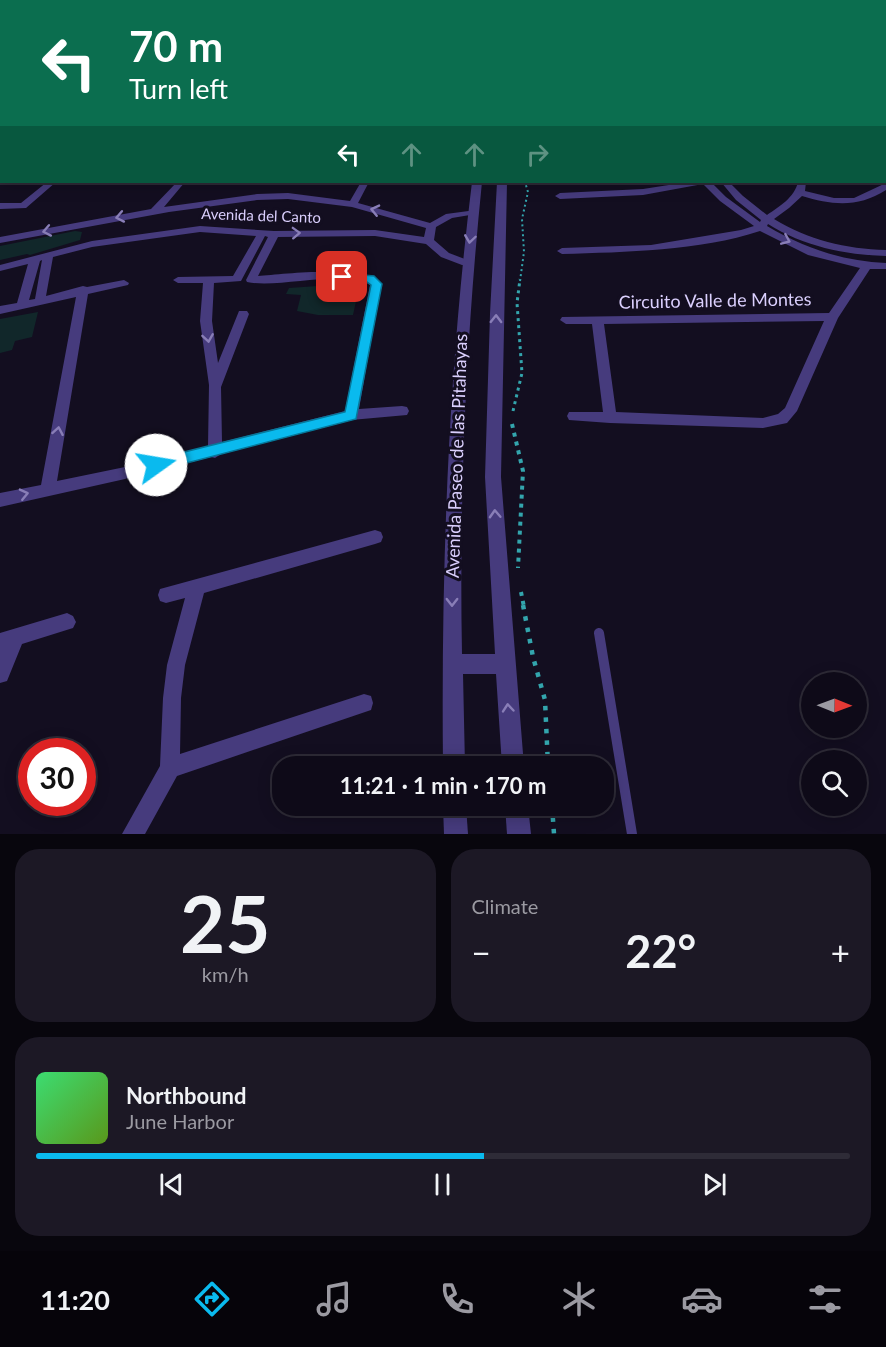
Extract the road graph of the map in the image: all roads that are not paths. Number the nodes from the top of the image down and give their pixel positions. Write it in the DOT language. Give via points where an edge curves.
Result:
graph roads {
  1 [pos="51,183"];
  2 [pos="180,183"];
  3 [pos="191,183"];
  4 [pos="355,183"];
  5 [pos="364,183"];
  6 [pos="477,183"];
  7 [pos="502,183"];
  8 [pos="694,183"];
  9 [pos="707,183"];
  10 [pos="726,183"];
  11 [pos="886,186"];
  12 [pos="801,187"];
  13 [pos="561,196"];
  14 [pos="349,203"];
  15 [pos="5,206"];
  16 [pos="169,208"];
  17 [pos="155,211"];
  18 [pos="473,212"];
  19 [pos="0,215"];
  20 [pos="93,222"];
  21 [pos="764,223"];
  22 [pos="431,226"];
  23 [pos="268,234"];
  24 [pos="0,240"];
  25 [pos="429,241"];
  26 [pos="92,244"];
  27 [pos="562,251"];
  28 [pos="886,253"];
  29 [pos="48,255"];
  30 [pos="35,259"];
  31 [pos="466,263"];
  32 [pos="886,266"];
  33 [pos="0,267"];
  34 [pos="866,267"];
  35 [pos="209,279"];
  36 [pos="178,280"];
  37 [pos="124,283"];
  38 [pos="82,290"];
  39 [pos="40,301"];
  40 [pos="22,305"];
  41 [pos="0,310"];
  42 [pos="243,314"];
  43 [pos="832,317"];
  44 [pos="566,320"];
  45 [pos="598,322"];
  46 [pos="215,385"];
  47 [pos="402,411"];
  48 [pos="351,416"];
  49 [pos="574,416"];
  50 [pos="610,418"];
  51 [pos="215,452"];
  52 [pos="156,465"];
  53 [pos="125,473"];
  54 [pos="48,488"];
  55 [pos="0,500"];
  56 [pos="375,537"];
  57 [pos="197,586"];
  58 [pos="166,594"];
  59 [pos="67,622"];
  60 [pos="598,633"];
  61 [pos="8,640"];
  62 [pos="452,664"];
  63 [pos="504,664"];
  64 [pos="0,674"];
  65 [pos="364,703"];
  66 [pos="454,756"];
  67 [pos="512,756"];
  68 [pos="170,768"];
  69 [pos="455,816"];
  70 [pos="518,816"];
  71 [pos="133,834"];
  72 [pos="456,834"];
  73 [pos="519,834"];
  74 [pos="632,834"];
  1 -- 15 [label="street" via="23,206"];
  2 -- 17 [label="street"];
  3 -- 16 [label="street"];
  4 -- 14 [label="street"];
  5 -- 14 [label="street"];
  6 -- 18 [label="street, Avenida Paseo de las Pitahayas"];
  63 -- 7 [label="street, Avenida Paseo de las Pitahayas, one-way" via="493,477"];
  8 -- 13 [label="street" via="643,192"];
  9 -- 21 [label="street" via="740,214"];
  10 -- 21 [label="street"];
  11 -- 12 [label="street" via="872,197 852,203 823,199"];
  12 -- 21 [label="street" via="786,206"];
  14 -- 16 [label="street, Avenida del Canto" via="278,196"];
  22 -- 14 [label="street, Avenida del Canto, one-way"];
  15 -- 19 [label="street"];
  16 -- 17 [label="street, Avenida del Canto"];
  17 -- 20 [label="street, Avenida del Canto, one-way"];
  18 -- 22 [label="street" via="449,216"];
  18 -- 31 [label="street, Avenida Paseo de las Pitahayas, one-way"];
  20 -- 24 [label="street, Avenida del Canto, one-way"];
  20 -- 26 [label="street"];
  21 -- 27 [label="street" via="711,240 651,248"];
  21 -- 28 [label="street" via="844,250"];
  21 -- 34 [label="street, one-way" via="780,238"];
  22 -- 25 [label="street"];
  23 -- 25 [label="street, Avenida del Canto, one-way" via="375,233"];
  23 -- 26 [label="street, Avenida del Canto" via="200,229"];
  23 -- 35 [label="street" via="237,279"];
  23 -- 48 [label="street" via="251,280 342,277 370,279 376,284"];
  25 -- 31 [label="street" via="445,255"];
  26 -- 29 [label="street, Avenida del Canto"];
  29 -- 30 [label="street, Avenida del Canto"];
  29 -- 39 [label="street"];
  30 -- 33 [label="street, Avenida del Canto"];
  30 -- 40 [label="street"];
  31 -- 62 [label="street, Avenida Paseo de las Pitahayas, one-way" via="452,476"];
  32 -- 34 [label="street"];
  34 -- 43 [label="street, Circuito Valle de Montes"];
  35 -- 36 [label="street"];
  35 -- 46 [label="street, one-way" via="206,321"];
  37 -- 38 [label="street"];
  38 -- 39 [label="street"];
  54 -- 38 [label="street, one-way"];
  39 -- 40 [label="street"];
  40 -- 41 [label="street"];
  42 -- 46 [label="street"];
  43 -- 45 [label="street, Circuito Valle de Montes"];
  43 -- 50 [label="street, Circuito Valle de Montes" via="783,419 763,423"];
  44 -- 45 [label="street, Circuito Valle de Montes"];
  45 -- 50 [label="street, Circuito Valle de Montes"];
  46 -- 51 [label="street"];
  47 -- 48 [label="street"];
  48 -- 51 [label="street"];
  49 -- 50 [label="street, Circuito Valle de Montes"];
  51 -- 52 [label="street"];
  53 -- 54 [label="street"];
  55 -- 54 [label="street, one-way"];
  56 -- 57 [label="street"];
  57 -- 58 [label="street"];
  57 -- 68 [label="street" via="176,665"];
  59 -- 61 [label="street"];
  60 -- 74 [label="lane"];
  61 -- 64 [label="street"];
  62 -- 63 [label="street"];
  62 -- 66 [label="street, Avenida Paseo de las Pitahayas"];
  67 -- 63 [label="street, Avenida Paseo de las Pitahayas, one-way"];
  65 -- 68 [label="street"];
  68 -- 71 [label="street"];
  69 -- 72 [label="street"];
  70 -- 73 [label="street"];
}
